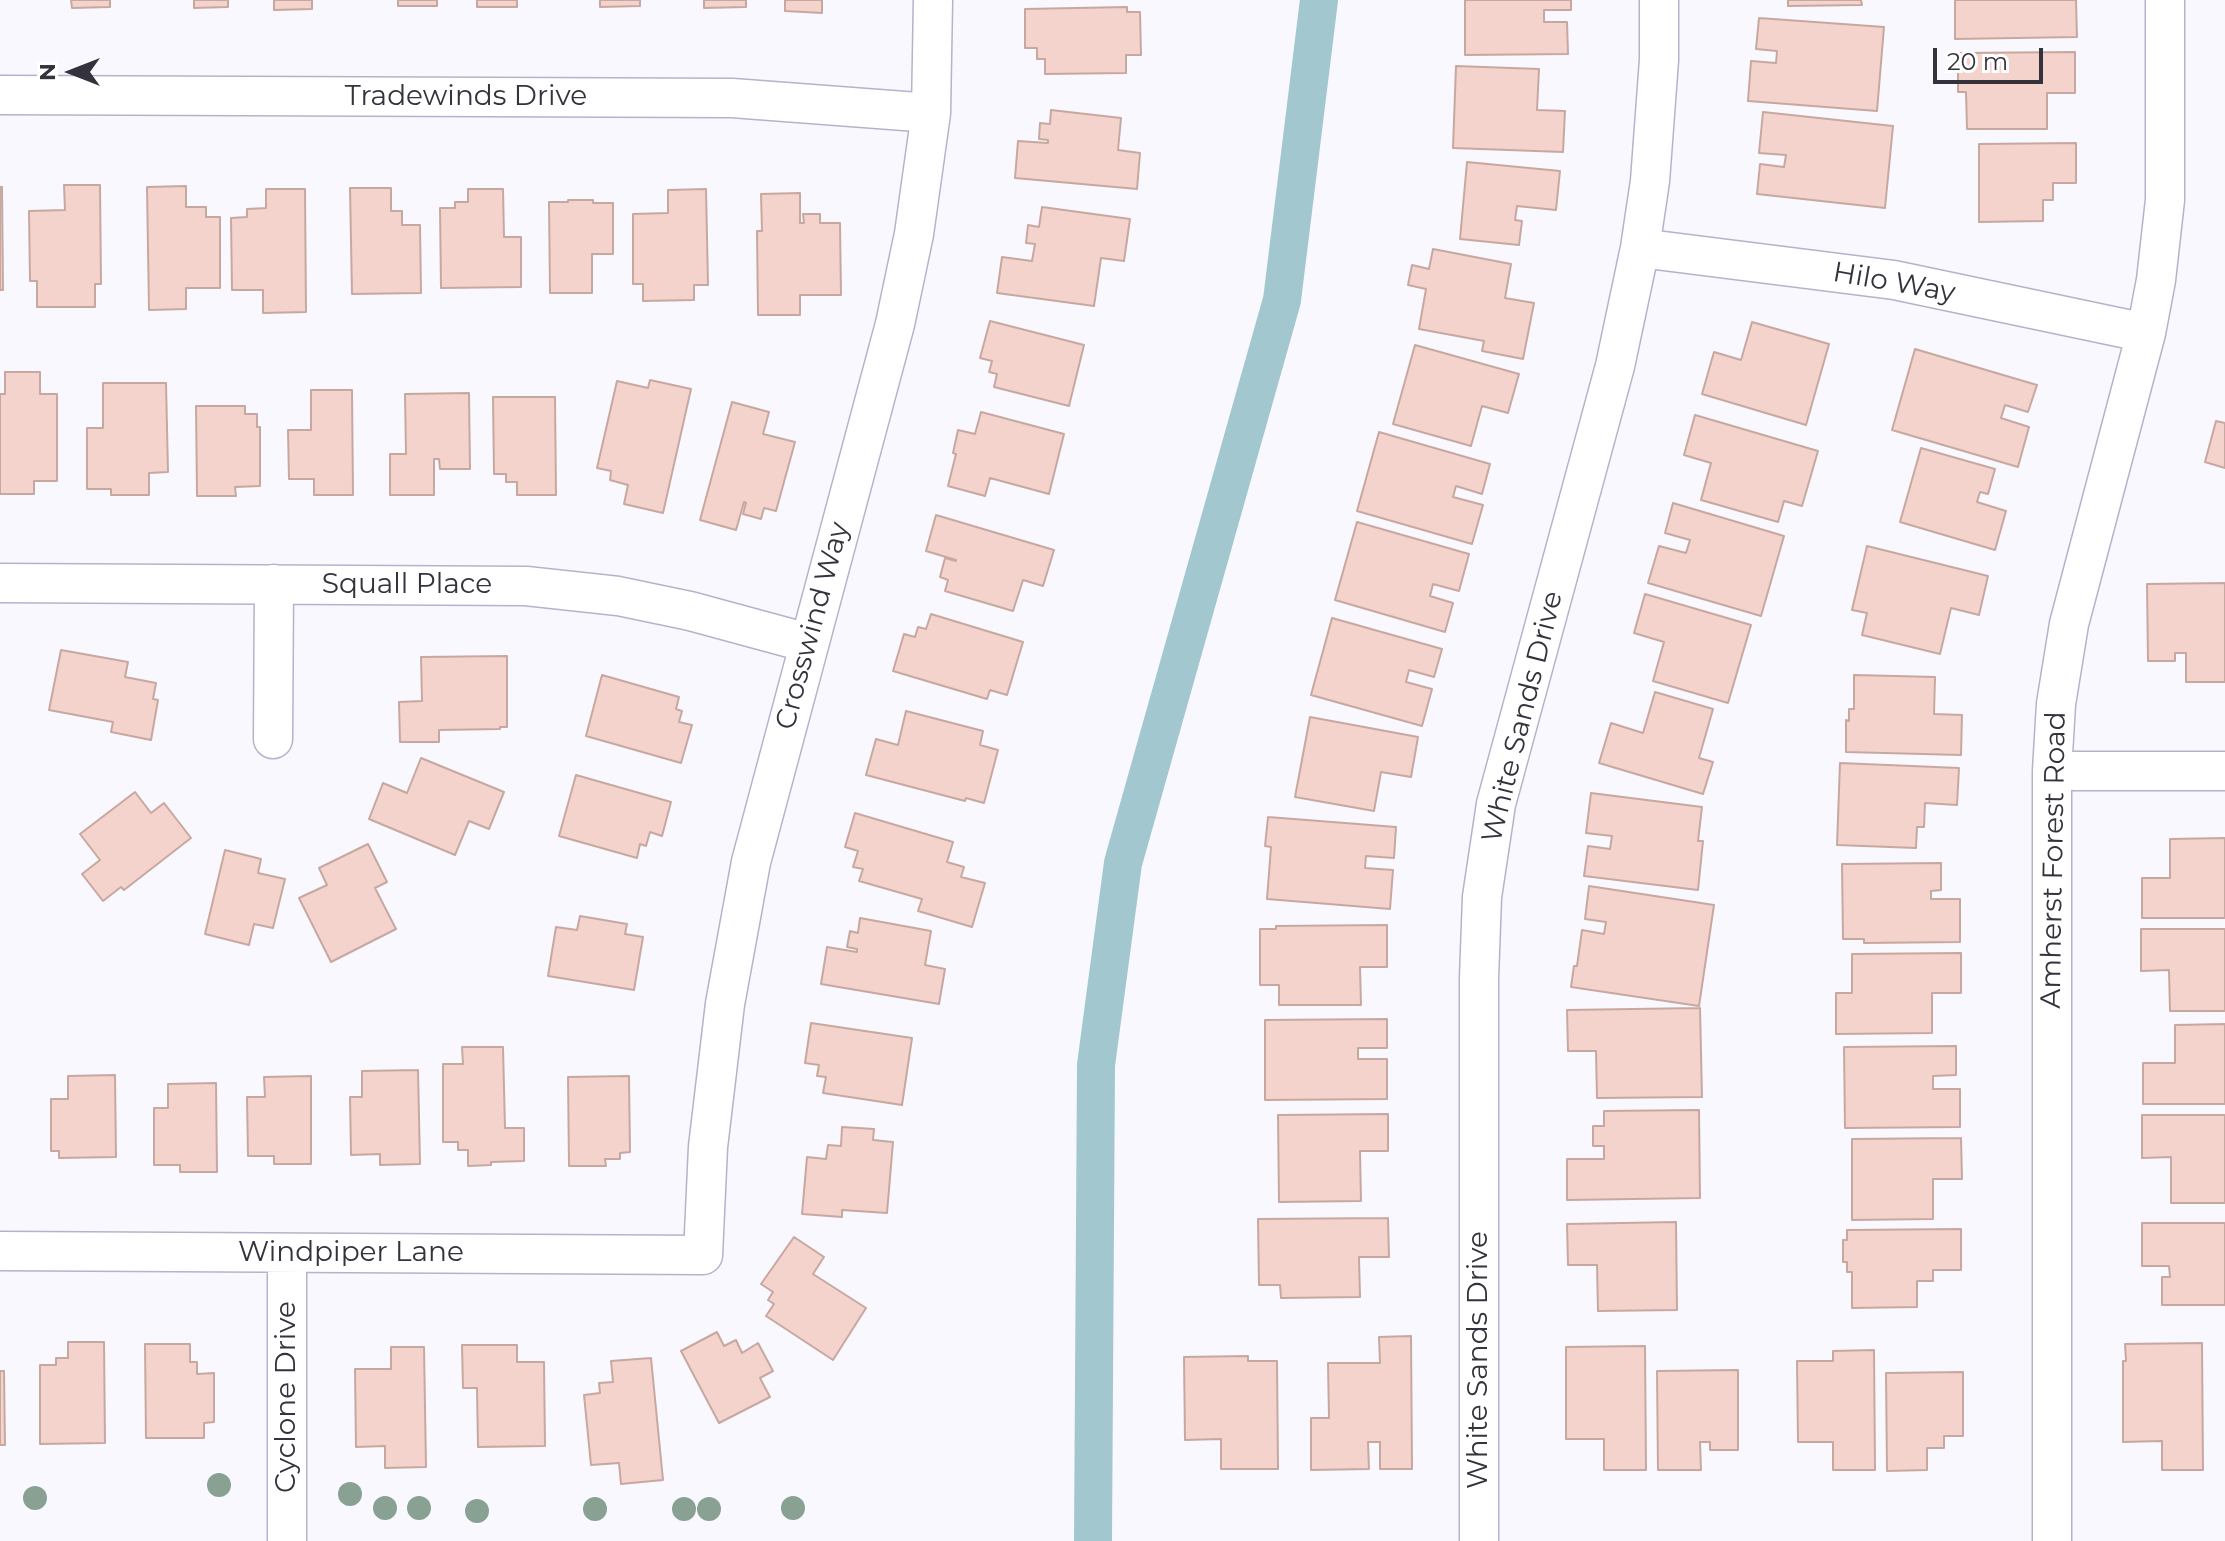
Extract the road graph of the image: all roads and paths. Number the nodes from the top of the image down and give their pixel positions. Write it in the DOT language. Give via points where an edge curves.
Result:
graph roads {
  1 [pos="933,0"];
  2 [pos="1659,0"];
  3 [pos="2165,0"];
  4 [pos="0,95"];
  5 [pos="931,113"];
  6 [pos="1640,248"];
  7 [pos="2146,333"];
  8 [pos="0,583"];
  9 [pos="274,584"];
  10 [pos="808,643"];
  11 [pos="273,739"];
  12 [pos="2052,771"];
  13 [pos="2225,771"];
  14 [pos="0,1251"];
  15 [pos="287,1253"];
  16 [pos="703,1255"];
  17 [pos="287,1541"];
  18 [pos="1479,1541"];
  19 [pos="2052,1541"];
  1 -- 5 [label="street, Crosswind Way"];
  2 -- 6 [label="street, White Sands Drive" via="1650,181"];
  3 -- 7 [label="street, Amherst Forest Road" via="2165,200"];
  4 -- 5 [label="street, Tradewinds Drive" via="732,98"];
  5 -- 10 [label="street, Crosswind Way" via="895,324"];
  6 -- 7 [label="street, Hilo Way" via="1894,280"];
  6 -- 18 [label="street, White Sands Drive" via="1615,366 1496,804 1482,897"];
  7 -- 12 [label="street, Amherst Forest Road" via="2069,624"];
  8 -- 9 [label="street, Squall Place"];
  9 -- 10 [label="street, Squall Place" via="526,586 690,611"];
  9 -- 11 [label="street"];
  10 -- 16 [label="street, Crosswind Way" via="751,862 725,1004 708,1147"];
  12 -- 13 [label="street"];
  12 -- 19 [label="street, Amherst Forest Road"];
  14 -- 15 [label="street, Windpiper Lane"];
  15 -- 16 [label="street, Windpiper Lane"];
  15 -- 17 [label="street, Cyclone Drive"];
}
